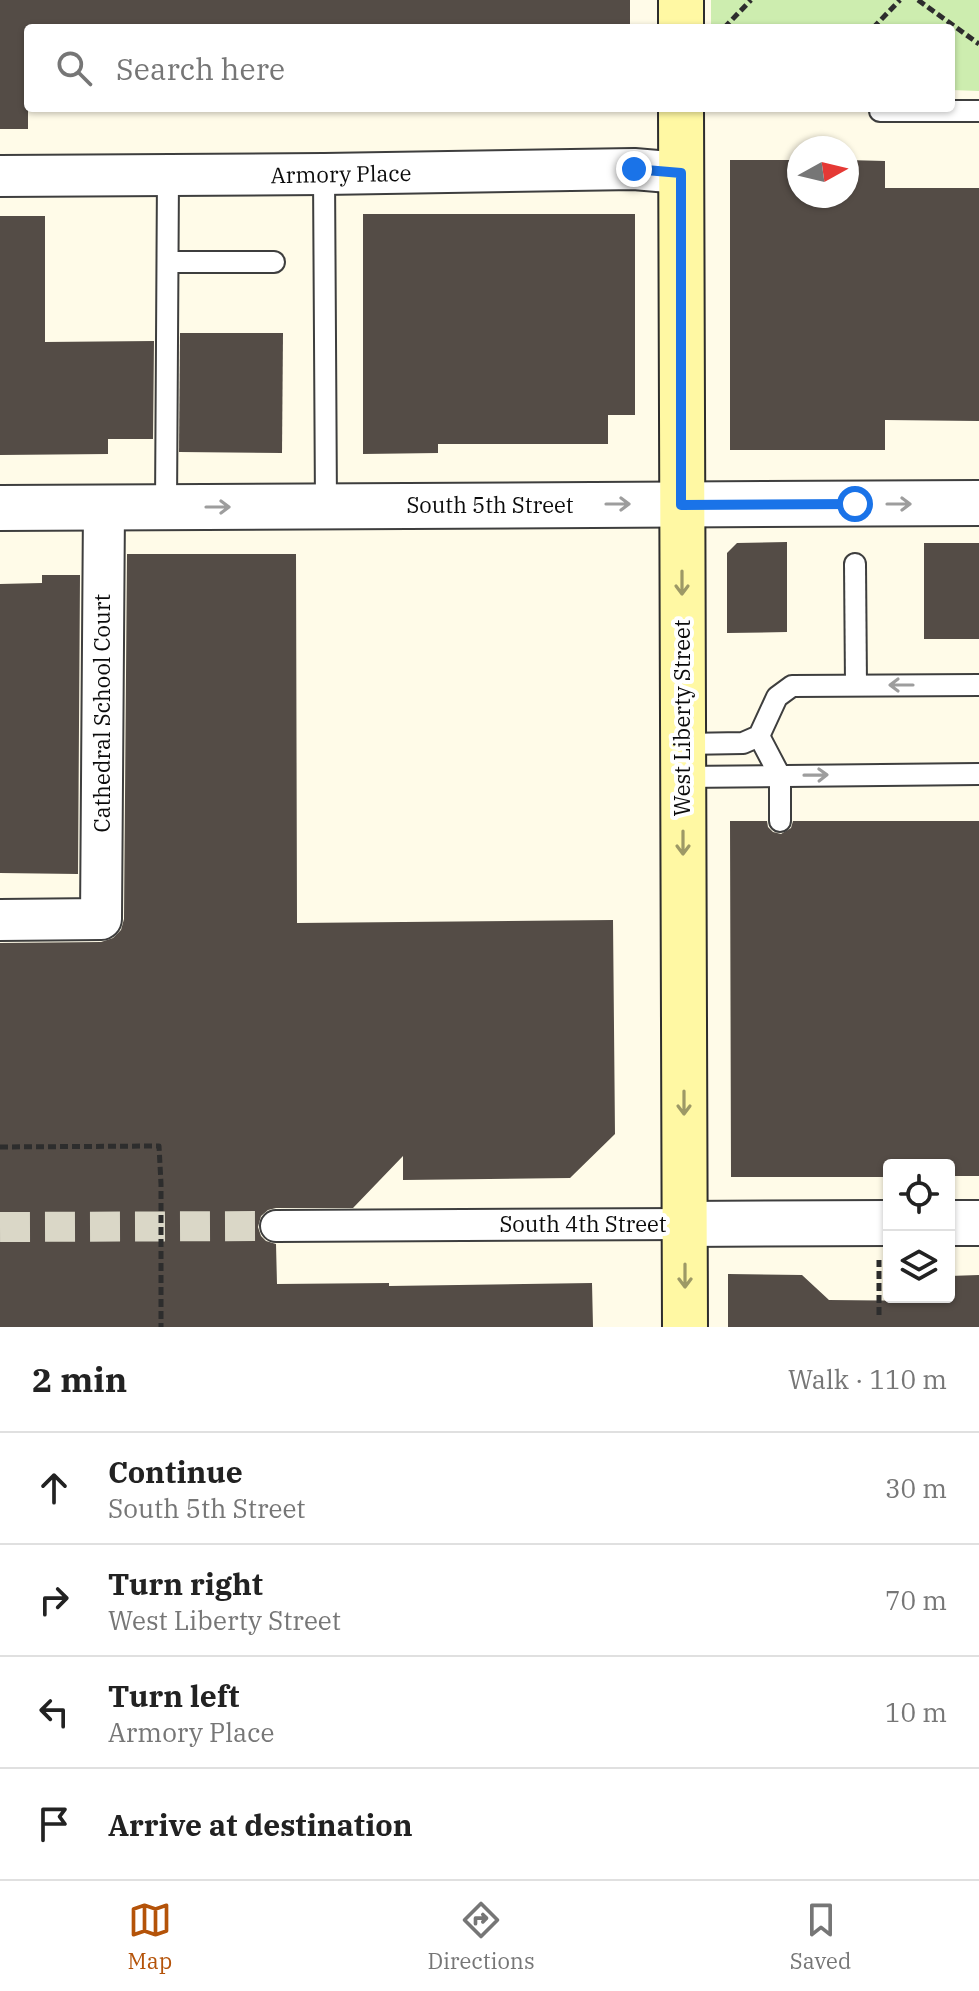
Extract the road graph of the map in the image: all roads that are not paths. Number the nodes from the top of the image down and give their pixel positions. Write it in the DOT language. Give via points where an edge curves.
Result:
graph roads {
  1 [pos="681,0"];
  2 [pos="681,24"];
  3 [pos="955,111"];
  4 [pos="979,111"];
  5 [pos="681,112"];
  6 [pos="681,173"];
  7 [pos="324,174"];
  8 [pos="168,175"];
  9 [pos="0,176"];
  10 [pos="168,262"];
  11 [pos="274,262"];
  12 [pos="979,503"];
  13 [pos="681,505"];
  14 [pos="326,506"];
  15 [pos="104,507"];
  16 [pos="166,507"];
  17 [pos="0,508"];
  18 [pos="855,564"];
  19 [pos="856,685"];
  20 [pos="979,685"];
  21 [pos="759,736"];
  22 [pos="682,760"];
  23 [pos="979,774"];
  24 [pos="780,776"];
  25 [pos="780,821"];
  26 [pos="0,920"];
  27 [pos="955,1223"];
  28 [pos="979,1223"];
  29 [pos="684,1224"];
  30 [pos="276,1226"];
  31 [pos="883,1239"];
  32 [pos="685,1327"];
  1 -- 2 [label="main road"];
  3 -- 4 [label="lane"];
  5 -- 6 [label="main road, West Liberty Street"];
  6 -- 7 [label="street, Armory Place" via="634,169"];
  6 -- 13 [label="main road, West Liberty Street"];
  7 -- 8 [label="street, Armory Place"];
  7 -- 14 [label="lane"];
  8 -- 9 [label="street, Armory Place"];
  8 -- 10 [label="lane"];
  10 -- 11 [label="lane"];
  10 -- 16 [label="lane"];
  13 -- 12 [label="street, South 5th Street, one-way"];
  14 -- 13 [label="street, South 5th Street, one-way"];
  13 -- 22 [label="main road, West Liberty Street, one-way"];
  16 -- 14 [label="street, South 5th Street, one-way"];
  15 -- 16 [label="street, South 5th Street"];
  15 -- 17 [label="street, South 5th Street"];
  15 -- 26 [label="street, Cathedral School Court" via="101,919"];
  18 -- 19 [label="lane"];
  20 -- 19 [label="lane, one-way"];
  19 -- 21 [label="lane" via="792,686 777,697"];
  21 -- 22 [label="lane"];
  21 -- 24 [label="lane"];
  22 -- 24 [label="lane"];
  22 -- 29 [label="main road, West Liberty Street, one-way"];
  24 -- 23 [label="lane, one-way"];
  24 -- 25 [label="lane"];
  27 -- 28 [label="street"];
  29 -- 30 [label="street, South 4th Street"];
  29 -- 31 [label="street, South 4th Street"];
  29 -- 32 [label="main road, West Liberty Street, one-way"];
}
